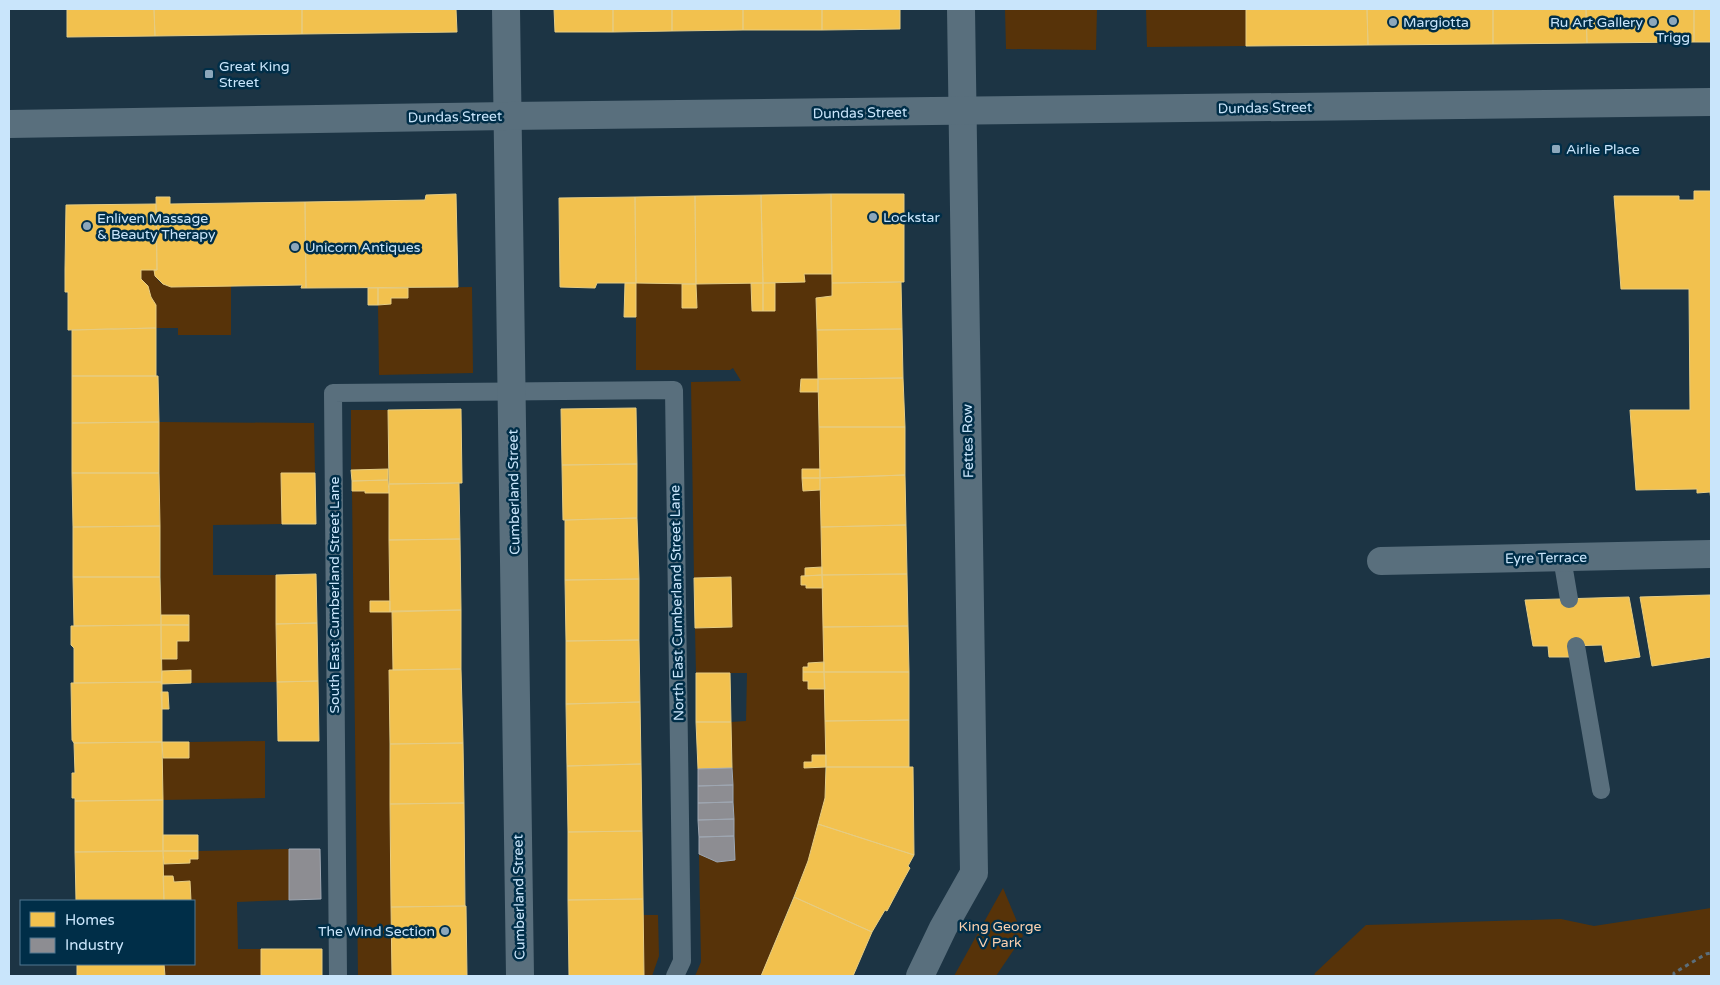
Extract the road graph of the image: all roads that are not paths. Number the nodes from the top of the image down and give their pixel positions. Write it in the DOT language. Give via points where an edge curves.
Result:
graph roads {
  1 [pos="506,9"];
  2 [pos="961,9"];
  3 [pos="1711,102"];
  4 [pos="964,112"];
  5 [pos="508,116"];
  6 [pos="9,124"];
  7 [pos="513,391"];
  8 [pos="1711,554"];
  9 [pos="1562,558"];
  10 [pos="1381,562"];
  11 [pos="1569,599"];
  12 [pos="1576,646"];
  13 [pos="1601,790"];
  14 [pos="338,976"];
  15 [pos="520,976"];
  16 [pos="675,976"];
  17 [pos="920,976"];
  1 -- 5 [label="street, Cumberland Street"];
  2 -- 4 [label="street, Fettes Row"];
  3 -- 4 [label="street, Dundas Street"];
  4 -- 5 [label="street, Dundas Street"];
  4 -- 17 [label="street, Fettes Row" via="974,873"];
  5 -- 6 [label="street, Dundas Street"];
  5 -- 7 [label="street, Cumberland Street"];
  7 -- 14 [label="lane, South East Cumberland Street Lane" via="333,393"];
  7 -- 15 [label="street, Cumberland Street"];
  7 -- 16 [label="lane, North East Cumberland Street Lane" via="674,390 682,961"];
  8 -- 9 [label="street, Eyre Terrace"];
  9 -- 10 [label="street, Eyre Terrace"];
  9 -- 11 [label="lane"];
  12 -- 13 [label="lane"];
}
